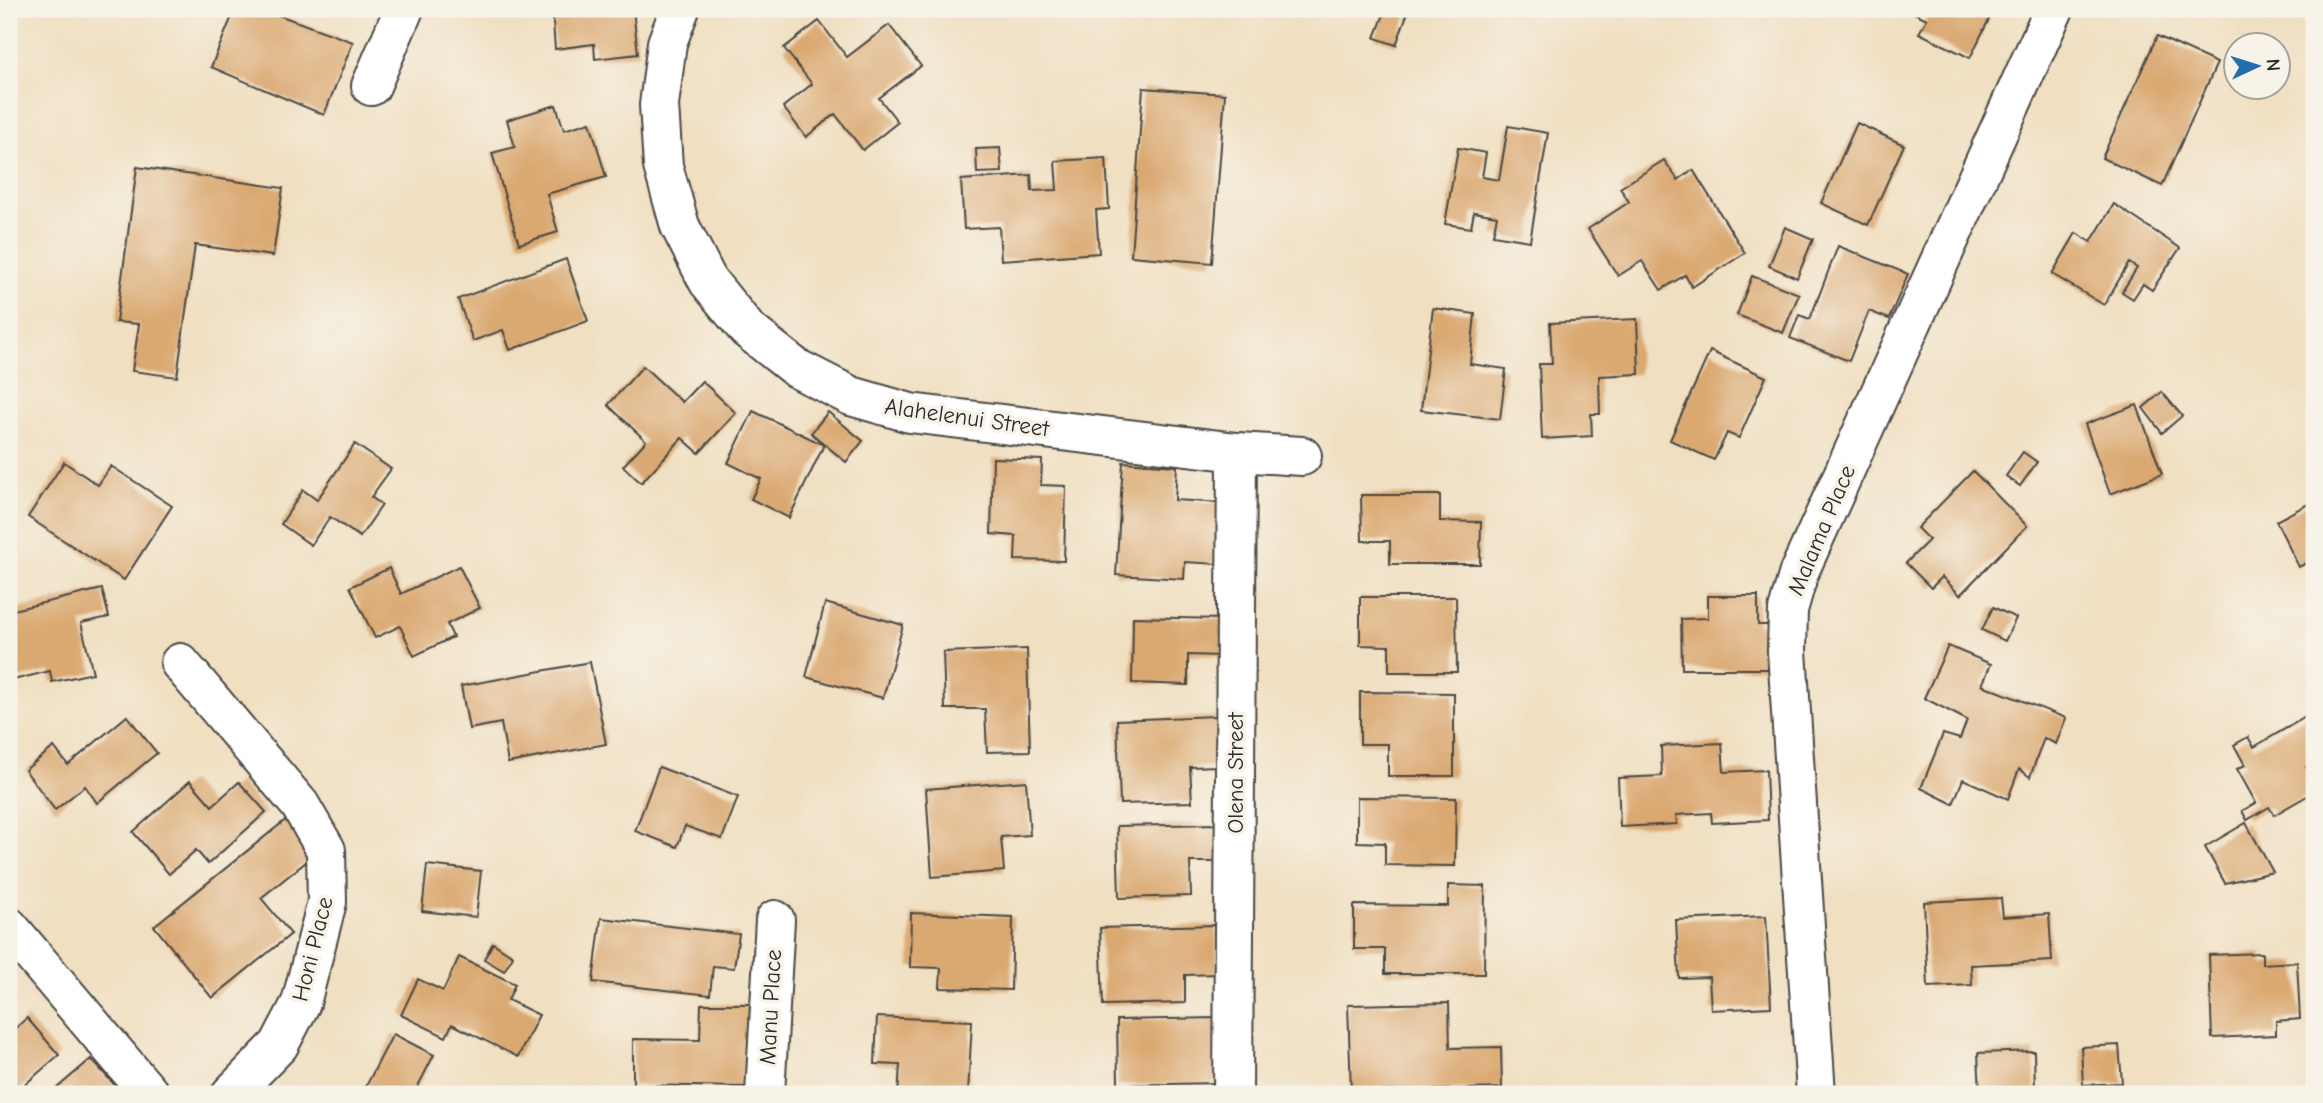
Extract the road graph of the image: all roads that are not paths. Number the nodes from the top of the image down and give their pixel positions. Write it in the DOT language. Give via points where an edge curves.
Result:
graph roads {
  1 [pos="404,9"];
  2 [pos="680,9"];
  3 [pos="2054,9"];
  4 [pos="370,86"];
  5 [pos="1237,452"];
  6 [pos="1302,456"];
  7 [pos="180,663"];
  8 [pos="775,920"];
  9 [pos="9,927"];
  10 [pos="150,1094"];
  11 [pos="232,1094"];
  12 [pos="765,1094"];
  13 [pos="1233,1094"];
  14 [pos="1816,1094"];
  1 -- 4 [label="street"];
  2 -- 5 [label="street, Alahelenui Street" via="667,43 659,105 663,166 680,226 708,281 747,329 796,368 850,397 910,413"];
  3 -- 14 [label="street, Malama Place" via="1799,572 1788,610"];
  5 -- 6 [label="street, Alahelenui Street"];
  5 -- 13 [label="street, Olena Street"];
  7 -- 11 [label="street, Honi Place" via="300,804 326,850 327,902 301,1003 279,1045"];
  8 -- 12 [label="street, Manu Place"];
  9 -- 10 [label="street"];
}
